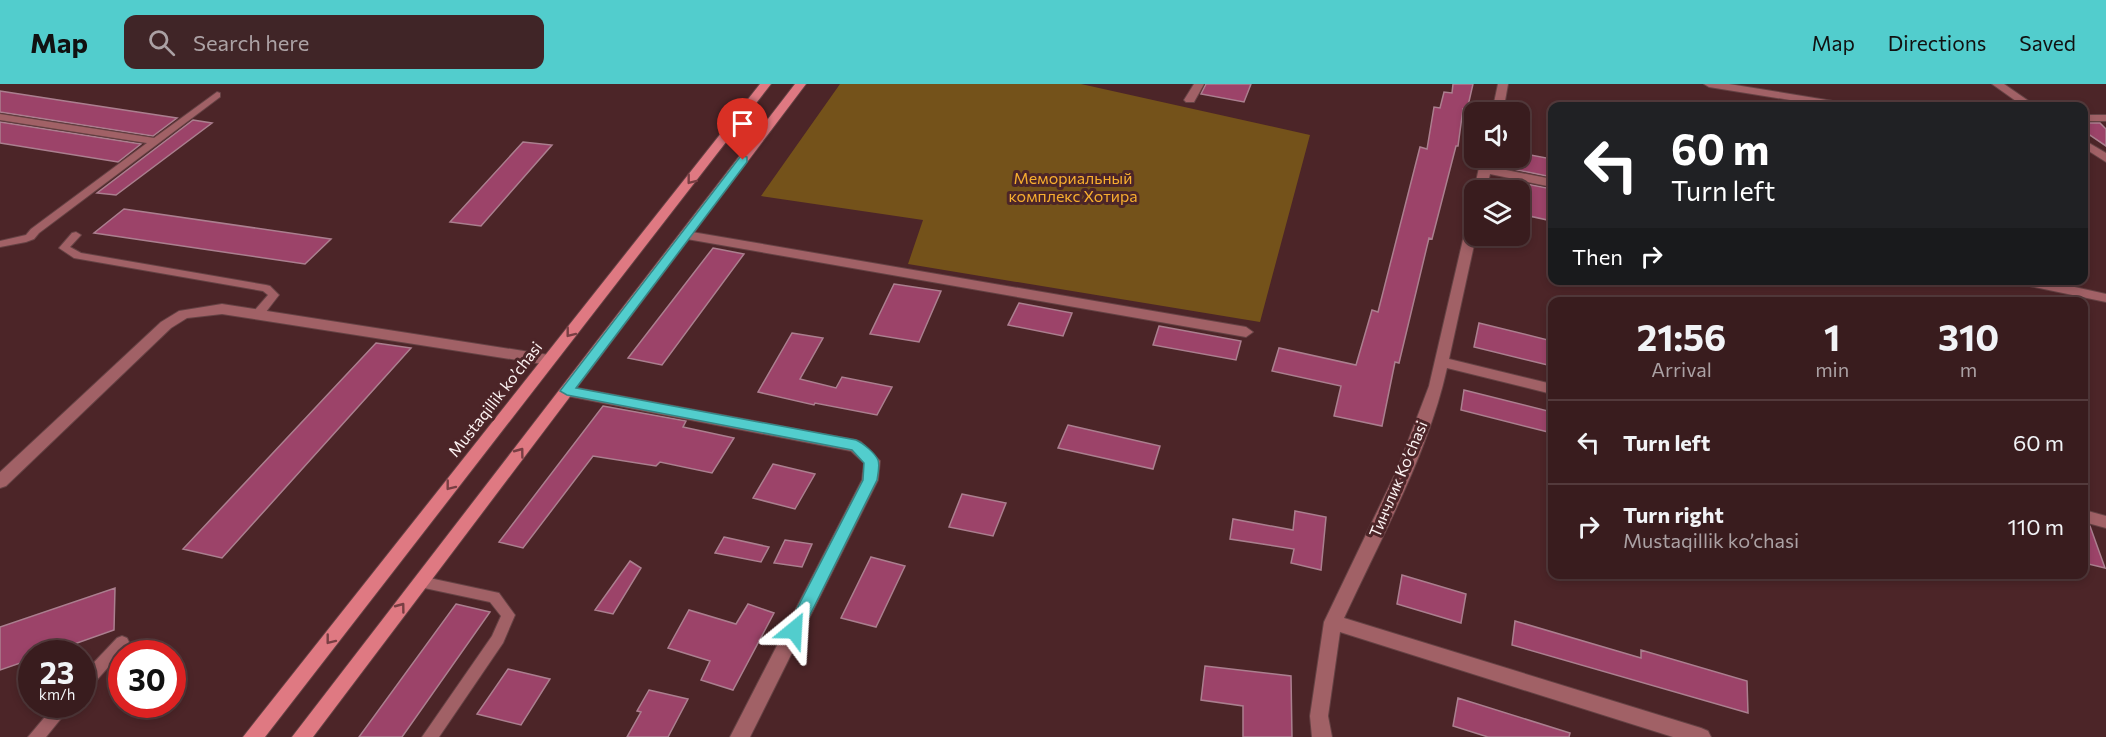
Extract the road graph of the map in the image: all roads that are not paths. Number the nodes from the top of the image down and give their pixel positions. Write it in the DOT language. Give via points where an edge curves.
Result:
graph roads {
  1 [pos="766,84"];
  2 [pos="801,84"];
  3 [pos="1199,84"];
  4 [pos="1503,84"];
  5 [pos="1709,84"];
  6 [pos="1997,84"];
  7 [pos="217,95"];
  8 [pos="1190,100"];
  9 [pos="1499,102"];
  10 [pos="1820,102"];
  11 [pos="2024,102"];
  12 [pos="0,117"];
  13 [pos="2088,118"];
  14 [pos="2106,118"];
  15 [pos="155,141"];
  16 [pos="2088,147"];
  17 [pos="2106,158"];
  18 [pos="1500,168"];
  19 [pos="1548,182"];
  20 [pos="76,235"];
  21 [pos="686,235"];
  22 [pos="0,244"];
  23 [pos="1468,246"];
  24 [pos="2044,285"];
  25 [pos="2106,298"];
  26 [pos="258,315"];
  27 [pos="1246,332"];
  28 [pos="549,360"];
  29 [pos="1442,362"];
  30 [pos="1548,388"];
  31 [pos="567,391"];
  32 [pos="0,482"];
  33 [pos="2088,517"];
  34 [pos="2106,522"];
  35 [pos="420,582"];
  36 [pos="1333,621"];
  37 [pos="108,657"];
  38 [pos="96,671"];
  39 [pos="53,718"];
  40 [pos="36,737"];
  41 [pos="254,737"];
  42 [pos="302,737"];
  43 [pos="430,737"];
  44 [pos="740,737"];
  45 [pos="1323,737"];
  46 [pos="1701,737"];
  1 -- 28 [label="main road, Mustaqillik ko’chasi, one-way"];
  2 -- 21 [label="main road"];
  3 -- 8 [label="street"];
  4 -- 9 [label="street"];
  5 -- 10 [label="street"];
  6 -- 11 [label="street"];
  7 -- 15 [label="lane"];
  12 -- 15 [label="lane"];
  13 -- 14 [label="street"];
  15 -- 22 [label="lane" via="30,237"];
  16 -- 17 [label="street"];
  18 -- 19 [label="street"];
  20 -- 26 [label="lane" via="64,248 78,256 266,288 274,295"];
  21 -- 27 [label="street"];
  21 -- 31 [label="main road"];
  23 -- 29 [label="street, Тинчлик Ko’chasi"];
  24 -- 25 [label="street"];
  26 -- 28 [label="street"];
  26 -- 32 [label="street" via="212,310 184,314 166,325"];
  28 -- 41 [label="main road, Mustaqillik ko’chasi, one-way"];
  29 -- 30 [label="street"];
  29 -- 36 [label="street, Тинчлик Ko’chasi" via="1404,470"];
  35 -- 31 [label="main road, one-way"];
  31 -- 44 [label="street" via="856,446 872,461 870,480"];
  33 -- 34 [label="street"];
  42 -- 35 [label="main road, one-way"];
  35 -- 43 [label="lane" via="495,597 508,615 498,639"];
  36 -- 45 [label="street, Тинчлик Ko’chasi" via="1319,716"];
  36 -- 46 [label="street"];
  37 -- 38 [label="lane"];
  39 -- 40 [label="lane"];
}
